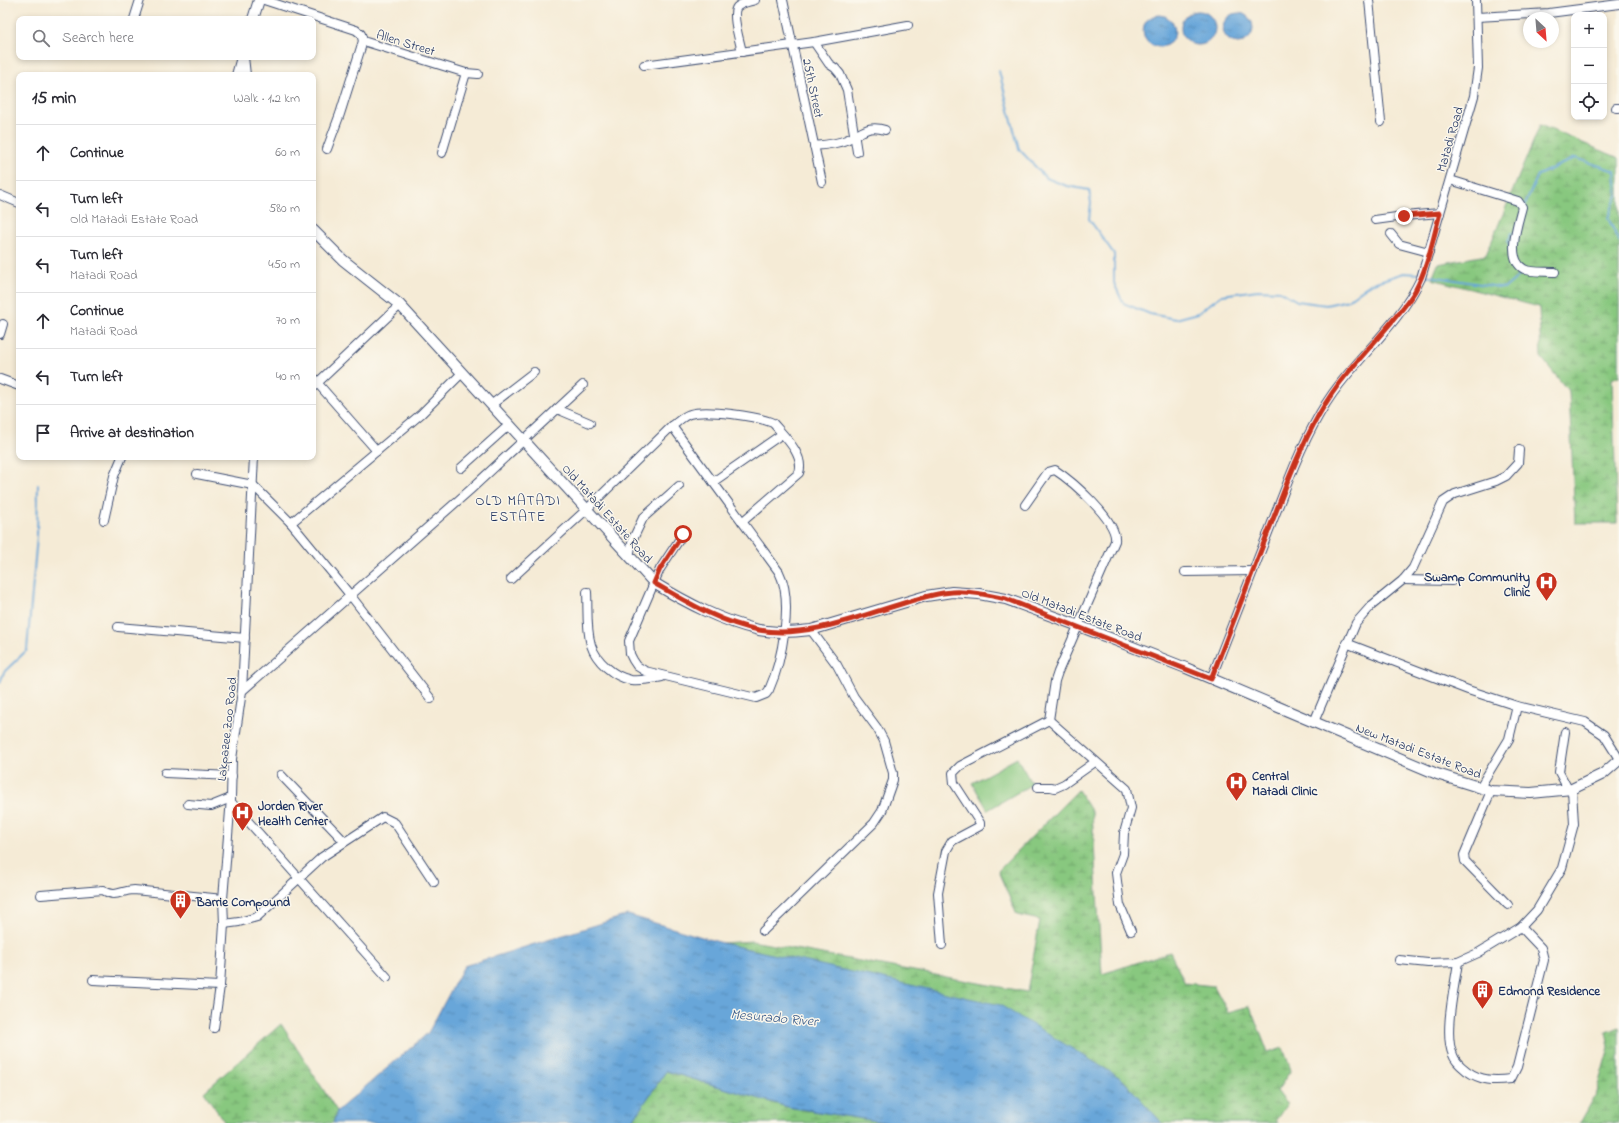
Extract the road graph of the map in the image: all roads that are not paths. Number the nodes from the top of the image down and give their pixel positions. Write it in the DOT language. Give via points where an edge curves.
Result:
graph roads {
  1 [pos="140,0"];
  2 [pos="259,0"];
  3 [pos="264,0"];
  4 [pos="755,0"];
  5 [pos="783,0"];
  6 [pos="1369,0"];
  7 [pos="1476,0"];
  8 [pos="1619,4"];
  9 [pos="135,16"];
  10 [pos="254,16"];
  11 [pos="313,16"];
  12 [pos="1476,16"];
  13 [pos="316,17"];
  14 [pos="908,26"];
  15 [pos="363,41"];
  16 [pos="814,42"];
  17 [pos="792,44"];
  18 [pos="742,52"];
  19 [pos="241,60"];
  20 [pos="242,60"];
  21 [pos="644,65"];
  22 [pos="237,72"];
  23 [pos="244,72"];
  24 [pos="466,73"];
  25 [pos="478,74"];
  26 [pos="1381,122"];
  27 [pos="885,130"];
  28 [pos="855,135"];
  29 [pos="814,146"];
  30 [pos="327,149"];
  31 [pos="857,152"];
  32 [pos="442,153"];
  33 [pos="1450,180"];
  34 [pos="822,182"];
  35 [pos="0,195"];
  36 [pos="16,202"];
  37 [pos="1440,213"];
  38 [pos="1375,220"];
  39 [pos="316,233"];
  40 [pos="1391,234"];
  41 [pos="1429,252"];
  42 [pos="1555,272"];
  43 [pos="400,305"];
  44 [pos="3,324"];
  45 [pos="0,334"];
  46 [pos="534,372"];
  47 [pos="462,373"];
  48 [pos="0,379"];
  49 [pos="316,381"];
  50 [pos="316,383"];
  51 [pos="16,385"];
  52 [pos="583,385"];
  53 [pos="491,405"];
  54 [pos="558,409"];
  55 [pos="590,423"];
  56 [pos="509,425"];
  57 [pos="672,426"];
  58 [pos="782,434"];
  59 [pos="525,440"];
  60 [pos="1519,450"];
  61 [pos="377,451"];
  62 [pos="121,460"];
  63 [pos="254,460"];
  64 [pos="461,468"];
  65 [pos="197,474"];
  66 [pos="713,482"];
  67 [pos="253,485"];
  68 [pos="679,486"];
  69 [pos="1025,505"];
  70 [pos="586,510"];
  71 [pos="104,520"];
  72 [pos="742,522"];
  73 [pos="291,523"];
  74 [pos="683,534"];
  75 [pos="629,556"];
  76 [pos="1253,571"];
  77 [pos="1185,572"];
  78 [pos="511,579"];
  79 [pos="1403,580"];
  80 [pos="1452,581"];
  81 [pos="654,583"];
  82 [pos="587,592"];
  83 [pos="351,596"];
  84 [pos="1079,626"];
  85 [pos="118,627"];
  86 [pos="811,630"];
  87 [pos="786,632"];
  88 [pos="245,638"];
  89 [pos="1346,643"];
  90 [pos="664,676"];
  91 [pos="1211,679"];
  92 [pos="242,691"];
  93 [pos="431,699"];
  94 [pos="1517,706"];
  95 [pos="1049,720"];
  96 [pos="1314,722"];
  97 [pos="1565,732"];
  98 [pos="1619,759"];
  99 [pos="1095,762"];
  100 [pos="165,773"];
  101 [pos="281,775"];
  102 [pos="232,776"];
  103 [pos="1038,787"];
  104 [pos="1480,787"];
  105 [pos="1570,789"];
  106 [pos="1491,791"];
  107 [pos="231,800"];
  108 [pos="188,804"];
  109 [pos="344,841"];
  110 [pos="298,878"];
  111 [pos="434,882"];
  112 [pos="41,895"];
  113 [pos="223,899"];
  114 [pos="1508,905"];
  115 [pos="224,924"];
  116 [pos="1521,927"];
  117 [pos="763,931"];
  118 [pos="1131,931"];
  119 [pos="942,945"];
  120 [pos="1399,960"];
  121 [pos="1458,962"];
  122 [pos="387,977"];
  123 [pos="93,980"];
  124 [pos="220,986"];
  125 [pos="214,1028"];
  1 -- 9 [label="street"];
  2 -- 10 [label="street"];
  3 -- 11 [label="street, Allen Street"];
  4 -- 18 [label="street" via="737,7 734,14"];
  5 -- 17 [label="street, 25th Street"];
  6 -- 26 [label="street"];
  7 -- 12 [label="street, Matadi Road"];
  8 -- 12 [label="street" via="1549,13"];
  12 -- 33 [label="street, Matadi Road" via="1478,68 1474,96"];
  13 -- 15 [label="street, Allen Street" via="356,30 361,34"];
  14 -- 16 [label="street"];
  15 -- 24 [label="street, Allen Street"];
  15 -- 30 [label="street"];
  16 -- 17 [label="street"];
  16 -- 28 [label="street" via="840,74 847,90"];
  17 -- 18 [label="street"];
  17 -- 29 [label="street, 25th Street"];
  18 -- 21 [label="street"];
  19 -- 22 [label="street"];
  20 -- 23 [label="street"];
  24 -- 25 [label="street, Allen Street"];
  24 -- 32 [label="street"];
  27 -- 28 [label="street" via="876,127"];
  28 -- 29 [label="street" via="846,141"];
  28 -- 31 [label="street"];
  29 -- 34 [label="street, 25th Street"];
  33 -- 37 [label="street, Matadi Road"];
  33 -- 42 [label="street" via="1504,196 1521,204 1514,254 1524,269"];
  35 -- 36 [label="street"];
  37 -- 38 [label="street"];
  37 -- 41 [label="street, Matadi Road"];
  39 -- 43 [label="street, Old Matadi Estate Road" via="343,260"];
  40 -- 41 [label="street" via="1399,244"];
  41 -- 76 [label="street, Matadi Road" via="1414,292 1338,385 1321,411 1300,451"];
  43 -- 47 [label="street, Old Matadi Estate Road"];
  43 -- 49 [label="street"];
  44 -- 45 [label="street"];
  46 -- 53 [label="street"];
  47 -- 53 [label="street, Old Matadi Estate Road"];
  47 -- 61 [label="street" via="421,414"];
  48 -- 51 [label="street"];
  50 -- 61 [label="street"];
  52 -- 54 [label="street"];
  53 -- 56 [label="street, Old Matadi Estate Road"];
  54 -- 55 [label="street"];
  54 -- 59 [label="street"];
  56 -- 59 [label="street, Old Matadi Estate Road"];
  56 -- 64 [label="street"];
  57 -- 58 [label="street" via="690,414 736,414 773,423"];
  57 -- 66 [label="street"];
  57 -- 70 [label="street"];
  58 -- 66 [label="street"];
  58 -- 72 [label="street" via="800,461 799,473"];
  59 -- 70 [label="street, Old Matadi Estate Road"];
  59 -- 83 [label="street"];
  60 -- 79 [label="street" via="1518,463 1506,476 1455,494 1443,502 1413,568"];
  61 -- 73 [label="street"];
  62 -- 71 [label="street" via="114,476"];
  63 -- 67 [label="street, Lakpazee Zoo Road"];
  65 -- 67 [label="street"];
  66 -- 72 [label="street"];
  67 -- 73 [label="street"];
  67 -- 88 [label="street, Lakpazee Zoo Road"];
  68 -- 75 [label="street" via="643,518 633,538"];
  69 -- 84 [label="street" via="1048,472 1056,470 1100,510 1114,531 1115,541"];
  70 -- 75 [label="street, Old Matadi Estate Road"];
  70 -- 78 [label="street"];
  72 -- 87 [label="street" via="783,581"];
  73 -- 83 [label="street"];
  74 -- 81 [label="street"];
  75 -- 81 [label="street, Old Matadi Estate Road"];
  76 -- 77 [label="street"];
  76 -- 91 [label="street"];
  79 -- 80 [label="street"];
  79 -- 89 [label="street" via="1371,606 1356,623"];
  81 -- 87 [label="street, Old Matadi Estate Road" via="687,603 720,618 760,630"];
  81 -- 90 [label="street" via="629,641 629,647 637,666"];
  82 -- 90 [label="street" via="589,636 595,654 601,662 622,677 631,680"];
  83 -- 92 [label="street"];
  83 -- 93 [label="street"];
  84 -- 86 [label="street, Old Matadi Estate Road" via="1006,599 952,592 926,596"];
  84 -- 91 [label="street, Old Matadi Estate Road"];
  84 -- 95 [label="street" via="1057,676"];
  85 -- 88 [label="street"];
  86 -- 87 [label="street, Old Matadi Estate Road"];
  86 -- 117 [label="street" via="838,665 854,697 877,728 884,741 893,780 874,824"];
  87 -- 90 [label="street" via="772,686 761,697 756,698"];
  88 -- 92 [label="street, Lakpazee Zoo Road"];
  89 -- 94 [label="street"];
  89 -- 96 [label="street"];
  91 -- 96 [label="street, New Matadi Estate Road"];
  92 -- 102 [label="street, Lakpazee Zoo Road"];
  94 -- 98 [label="street" via="1585,722 1604,735"];
  94 -- 104 [label="street" via="1509,739"];
  95 -- 99 [label="street"];
  95 -- 119 [label="street" via="960,766 953,773 954,782 980,826 952,841 946,851 938,893"];
  96 -- 104 [label="street, New Matadi Estate Road" via="1437,774"];
  97 -- 105 [label="street" via="1559,772"];
  98 -- 105 [label="street, New Matadi Estate Road" via="1603,774"];
  99 -- 103 [label="street" via="1055,788"];
  99 -- 118 [label="street" via="1127,789 1130,802 1123,854 1116,873 1120,905"];
  100 -- 102 [label="street"];
  101 -- 109 [label="street"];
  102 -- 107 [label="street, Lakpazee Zoo Road"];
  104 -- 106 [label="street, New Matadi Estate Road"];
  105 -- 106 [label="street, New Matadi Estate Road" via="1531,793"];
  105 -- 116 [label="street" via="1574,824 1562,868 1537,910"];
  106 -- 114 [label="street" via="1464,855 1465,861"];
  107 -- 108 [label="street" via="211,806"];
  107 -- 110 [label="street"];
  107 -- 113 [label="street, Lakpazee Zoo Road"];
  109 -- 110 [label="street"];
  109 -- 111 [label="street" via="384,817 391,820 400,829"];
  110 -- 115 [label="street" via="257,917"];
  110 -- 122 [label="street"];
  112 -- 113 [label="street" via="103,890 118,895 125,890 134,890"];
  113 -- 115 [label="street, Lakpazee Zoo Road"];
  115 -- 124 [label="street, Lakpazee Zoo Road"];
  116 -- 121 [label="street"];
  116 -- 121 [label="street" via="1541,948 1544,960 1517,1067 1511,1079 1494,1081 1473,1075 1461,1067 1453,1056 1448,1036"];
  120 -- 121 [label="street" via="1428,963"];
  123 -- 124 [label="street"];
  124 -- 125 [label="street, Lakpazee Zoo Road"];
}
